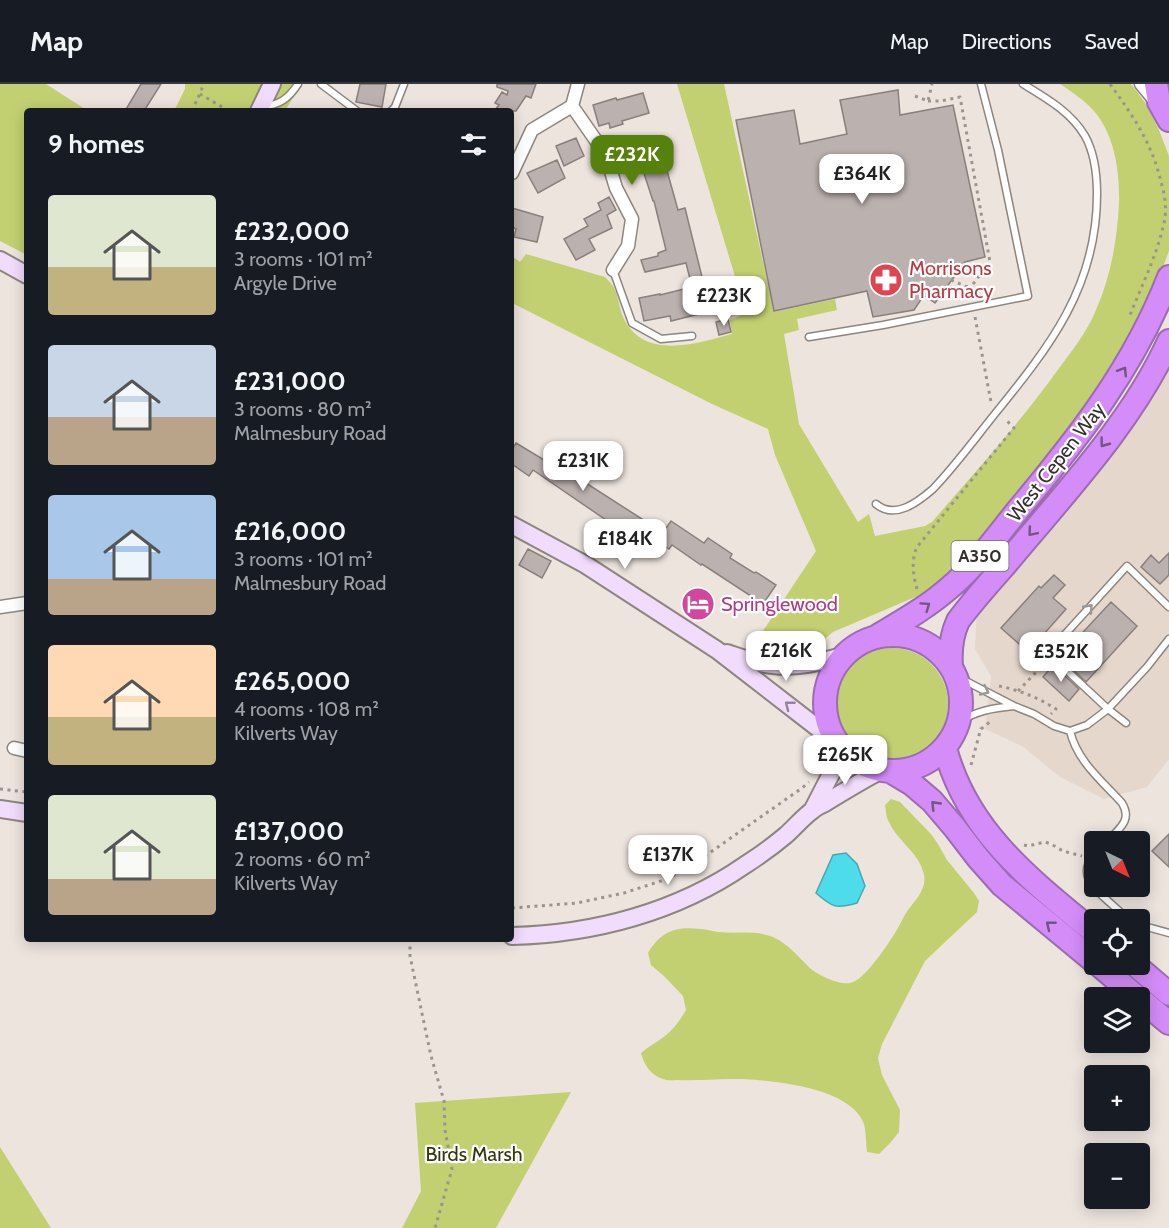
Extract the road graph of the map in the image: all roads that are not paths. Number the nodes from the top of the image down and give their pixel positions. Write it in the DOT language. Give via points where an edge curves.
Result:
graph roads {
  1 [pos="272,84"];
  2 [pos="298,84"];
  3 [pos="321,84"];
  4 [pos="404,84"];
  5 [pos="578,84"];
  6 [pos="981,84"];
  7 [pos="1023,84"];
  8 [pos="1141,84"];
  9 [pos="1156,84"];
  10 [pos="572,106"];
  11 [pos="260,108"];
  12 [pos="264,108"];
  13 [pos="353,108"];
  14 [pos="394,108"];
  15 [pos="1165,114"];
  16 [pos="514,169"];
  17 [pos="0,260"];
  18 [pos="613,270"];
  19 [pos="24,273"];
  20 [pos="1169,277"];
  21 [pos="692,336"];
  22 [pos="809,337"];
  23 [pos="1169,341"];
  24 [pos="876,504"];
  25 [pos="514,526"];
  26 [pos="24,603"];
  27 [pos="1169,606"];
  28 [pos="0,607"];
  29 [pos="876,637"];
  30 [pos="1169,639"];
  31 [pos="717,650"];
  32 [pos="843,656"];
  33 [pos="954,671"];
  34 [pos="1014,706"];
  35 [pos="1108,709"];
  36 [pos="958,722"];
  37 [pos="1126,723"];
  38 [pos="1070,731"];
  39 [pos="838,743"];
  40 [pos="14,748"];
  41 [pos="945,748"];
  42 [pos="24,750"];
  43 [pos="886,772"];
  44 [pos="0,810"];
  45 [pos="812,810"];
  46 [pos="24,813"];
  47 [pos="1117,831"];
  48 [pos="1103,897"];
  49 [pos="1117,909"];
  50 [pos="1084,924"];
  51 [pos="1150,928"];
  52 [pos="1169,933"];
  53 [pos="514,936"];
  54 [pos="1084,952"];
  55 [pos="1111,975"];
  56 [pos="1147,975"];
  57 [pos="1126,987"];
  58 [pos="1169,994"];
  59 [pos="1150,1007"];
  60 [pos="1169,1023"];
  1 -- 11 [label="main road"];
  2 -- 12 [label="lane" via="282,102"];
  3 -- 13 [label="lane"];
  4 -- 14 [label="lane"];
  5 -- 10 [label="street"];
  6 -- 22 [label="lane" via="1028,296"];
  7 -- 24 [label="lane" via="1070,117 1084,135 1093,157 1097,206 1081,286 1034,365 943,478 911,505 886,510"];
  8 -- 15 [label="street"];
  9 -- 15 [label="highway"];
  10 -- 16 [label="street" via="532,130"];
  10 -- 18 [label="street" via="606,155 616,188 632,219 628,246"];
  17 -- 19 [label="main road"];
  18 -- 21 [label="lane" via="632,323 661,339"];
  29 -- 20 [label="highway, West Cepen Way / A350, one-way" via="950,588 1047,475 1116,383 1146,330"];
  23 -- 33 [label="highway, West Cepen Way / A350, one-way" via="1120,422 958,621 950,654"];
  25 -- 31 [label="main road" via="586,565"];
  26 -- 28 [label="street"];
  35 -- 27 [label="lane, one-way" via="1048,653 1127,566"];
  29 -- 32 [label="highway, A350"];
  29 -- 33 [label="highway, A350" via="900,636 921,641 938,652"];
  30 -- 35 [label="lane"];
  31 -- 32 [label="main road" via="772,665 799,666"];
  39 -- 31 [label="main road, one-way"];
  32 -- 39 [label="highway, A350" via="831,675 825,696 828,724"];
  33 -- 34 [label="lane, one-way"];
  33 -- 36 [label="highway, A350" via="961,694"];
  34 -- 36 [label="lane" via="978,712"];
  34 -- 38 [label="lane"];
  35 -- 37 [label="lane"];
  35 -- 38 [label="lane" via="1087,725"];
  36 -- 41 [label="highway, A350"];
  38 -- 47 [label="lane" via="1083,760 1126,809 1124,823"];
  39 -- 43 [label="highway" via="861,764"];
  39 -- 45 [label="main road" via="831,774"];
  40 -- 42 [label="street"];
  41 -- 43 [label="highway, A350" via="912,770"];
  41 -- 50 [label="highway" via="960,788 995,842 1027,876"];
  43 -- 45 [label="main road" via="846,789"];
  54 -- 43 [label="highway, one-way" via="1002,885 932,801 912,784"];
  44 -- 46 [label="main road"];
  45 -- 53 [label="main road" via="745,866 670,905 607,925"];
  48 -- 49 [label="lane"];
  51 -- 52 [label="lane"];
  55 -- 57 [label="highway"];
  56 -- 58 [label="highway"];
  59 -- 60 [label="highway"];
}
